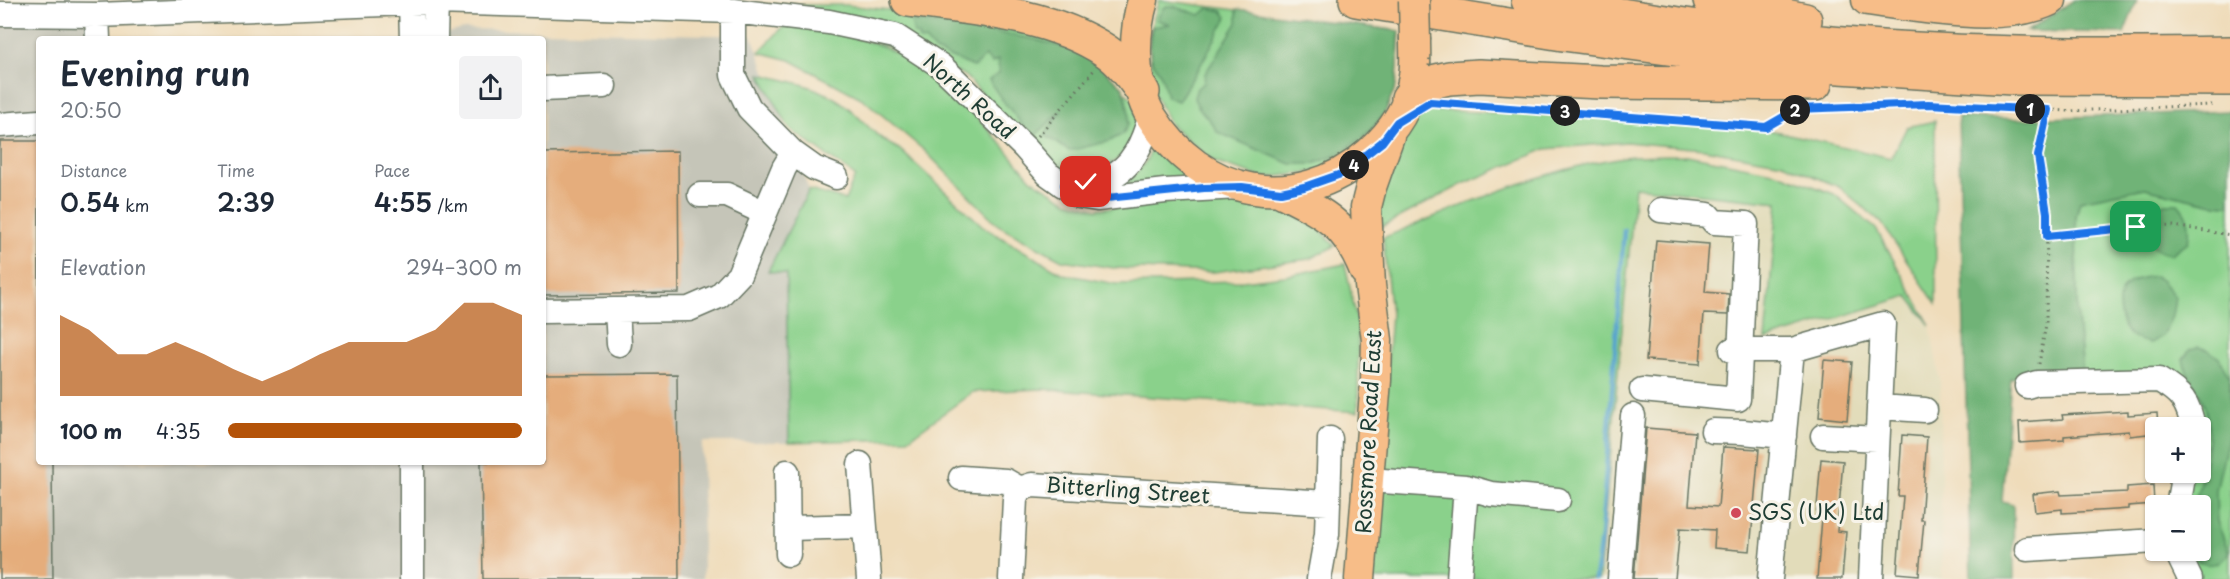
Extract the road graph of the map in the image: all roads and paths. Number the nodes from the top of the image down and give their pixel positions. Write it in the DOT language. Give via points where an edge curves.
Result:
graph roads {
  1 [pos="908,0"];
  2 [pos="1356,0"];
  3 [pos="1414,0"];
  4 [pos="1528,0"];
  5 [pos="1710,0"];
  6 [pos="1867,0"];
  7 [pos="2052,0"];
  8 [pos="436,2"];
  9 [pos="411,3"];
  10 [pos="1142,3"];
  11 [pos="733,11"];
  12 [pos="0,14"];
  13 [pos="97,15"];
  14 [pos="98,36"];
  15 [pos="412,36"];
  16 [pos="435,36"];
  17 [pos="1107,52"];
  18 [pos="2230,52"];
  19 [pos="1921,59"];
  20 [pos="2019,66"];
  21 [pos="1978,72"];
  22 [pos="604,86"];
  23 [pos="546,89"];
  24 [pos="2224,92"];
  25 [pos="1408,98"];
  26 [pos="1147,103"];
  27 [pos="1449,103"];
  28 [pos="1821,108"];
  29 [pos="1809,109"];
  30 [pos="2048,110"];
  31 [pos="36,122"];
  32 [pos="0,125"];
  33 [pos="1390,134"];
  34 [pos="1025,148"];
  35 [pos="793,153"];
  36 [pos="836,177"];
  37 [pos="1064,185"];
  38 [pos="1242,187"];
  39 [pos="1281,192"];
  40 [pos="700,195"];
  41 [pos="1660,210"];
  42 [pos="765,213"];
  43 [pos="1354,226"];
  44 [pos="2230,235"];
  45 [pos="2047,236"];
  46 [pos="617,310"];
  47 [pos="546,311"];
  48 [pos="618,344"];
  49 [pos="1737,350"];
  50 [pos="1792,350"];
  51 [pos="2032,384"];
  52 [pos="1642,390"];
  53 [pos="1879,407"];
  54 [pos="1925,410"];
  55 [pos="1633,416"];
  56 [pos="2190,417"];
  57 [pos="1713,431"];
  58 [pos="1784,436"];
  59 [pos="1823,436"];
  60 [pos="1330,439"];
  61 [pos="1877,439"];
  62 [pos="860,464"];
  63 [pos="412,465"];
  64 [pos="787,472"];
  65 [pos="961,478"];
  66 [pos="1369,480"];
  67 [pos="1466,487"];
  68 [pos="1020,489"];
  69 [pos="1557,500"];
  70 [pos="1328,504"];
  71 [pos="864,526"];
  72 [pos="789,528"];
  73 [pos="2145,542"];
  74 [pos="2027,549"];
  75 [pos="788,554"];
  76 [pos="2181,561"];
  77 [pos="412,579"];
  78 [pos="869,579"];
  79 [pos="1011,579"];
  80 [pos="1319,579"];
  81 [pos="1360,579"];
  82 [pos="1459,579"];
  83 [pos="1620,579"];
  84 [pos="1770,579"];
  85 [pos="1871,579"];
  86 [pos="2190,579"];
  1 -- 17 [label="highway" via="1041,22"];
  2 -- 19 [label="highway" via="1719,55"];
  3 -- 25 [label="main road, bridge" via="1414,77"];
  4 -- 19 [label="highway"];
  5 -- 19 [label="highway" via="1811,21"];
  6 -- 19 [label="main road"];
  7 -- 19 [label="main road" via="2027,10 1982,12"];
  8 -- 9 [label="street, North Road"];
  8 -- 11 [label="street, North Road"];
  8 -- 16 [label="street"];
  9 -- 13 [label="street, North Road"];
  9 -- 15 [label="street"];
  10 -- 26 [label="main road" via="1135,48"];
  11 -- 34 [label="street, North Road" via="829,22 895,36 941,66"];
  11 -- 35 [label="street" via="733,75 749,108"];
  12 -- 13 [label="street, North Road"];
  13 -- 14 [label="street"];
  17 -- 26 [label="highway" via="1124,68"];
  17 -- 34 [label="path"];
  18 -- 20 [label="highway" via="2106,55"];
  19 -- 21 [label="highway"];
  19 -- 21 [label="highway"];
  19 -- 21 [label="path"];
  19 -- 25 [label="highway" via="1600,82 1449,78 1432,82"];
  19 -- 28 [label="path"];
  20 -- 21 [label="highway"];
  20 -- 24 [label="highway"];
  21 -- 30 [label="path"];
  22 -- 23 [label="street"];
  24 -- 30 [label="path" via="2069,111"];
  25 -- 33 [label="main road"];
  26 -- 37 [label="street" via="1136,153 1119,171 1105,178"];
  26 -- 38 [label="main road" via="1188,158"];
  27 -- 29 [label="path" via="1766,127 1797,109"];
  30 -- 45 [label="path" via="2038,156"];
  31 -- 32 [label="street"];
  33 -- 39 [label="main road" via="1341,174"];
  33 -- 43 [label="main road, Rossmore Road East" via="1366,207"];
  34 -- 37 [label="street, North Road" via="1048,174"];
  35 -- 36 [label="street"];
  35 -- 42 [label="street"];
  37 -- 38 [label="street, North Road" via="1079,196 1097,199"];
  38 -- 39 [label="main road"];
  39 -- 43 [label="main road" via="1332,220"];
  40 -- 42 [label="street" via="727,195"];
  41 -- 49 [label="street" via="1708,215 1714,222 1746,224"];
  42 -- 46 [label="street" via="738,275 719,296 689,309"];
  43 -- 66 [label="main road, Rossmore Road East" via="1368,273 1377,340"];
  44 -- 45 [label="path" via="2174,226"];
  45 -- 51 [label="path" via="2046,324"];
  46 -- 47 [label="street"];
  46 -- 48 [label="street"];
  49 -- 50 [label="street"];
  49 -- 52 [label="street" via="1749,400"];
  50 -- 53 [label="street" via="1883,324"];
  50 -- 58 [label="street"];
  51 -- 56 [label="street" via="2160,380 2176,391 2188,406"];
  53 -- 54 [label="street"];
  53 -- 61 [label="street"];
  55 -- 83 [label="street"];
  57 -- 58 [label="street"];
  58 -- 84 [label="street"];
  59 -- 61 [label="street"];
  60 -- 70 [label="street"];
  61 -- 85 [label="street"];
  62 -- 71 [label="street"];
  63 -- 77 [label="street"];
  64 -- 72 [label="street"];
  65 -- 68 [label="street" via="1006,482"];
  66 -- 67 [label="street"];
  66 -- 81 [label="main road, Rossmore Road East"];
  67 -- 69 [label="street" via="1491,494"];
  67 -- 82 [label="street"];
  68 -- 70 [label="street, Bitterling Street" via="1032,485"];
  68 -- 79 [label="street, Bitterling Street" via="1015,498"];
  70 -- 80 [label="street"];
  71 -- 72 [label="street"];
  71 -- 78 [label="street"];
  72 -- 75 [label="street"];
  73 -- 74 [label="street"];
  76 -- 86 [label="street"];
}
